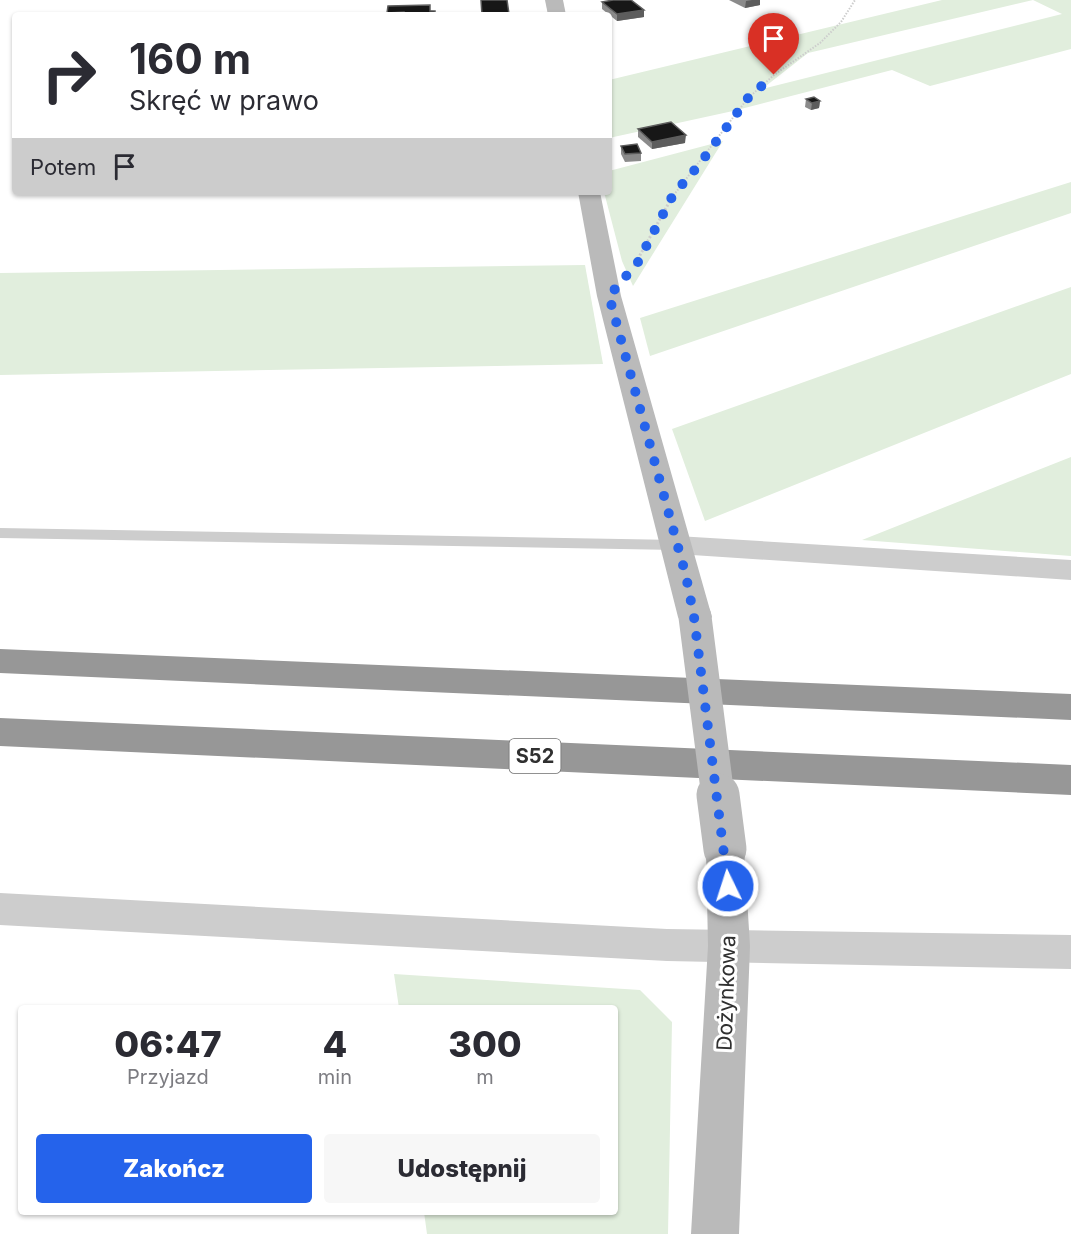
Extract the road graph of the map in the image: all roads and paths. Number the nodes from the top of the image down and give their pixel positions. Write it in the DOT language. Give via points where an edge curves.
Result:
graph roads {
  1 [pos="855,0"];
  2 [pos="590,195"];
  3 [pos="609,296"];
  4 [pos="0,533"];
  5 [pos="676,545"];
  6 [pos="1071,570"];
  7 [pos="0,661"];
  8 [pos="1071,707"];
  9 [pos="0,732"];
  10 [pos="1071,780"];
  11 [pos="0,909"];
  12 [pos="729,946"];
  13 [pos="1071,952"];
  14 [pos="715,1234"];
  1 -- 3 [label="path" via="820,44 748,98 673,195 638,262"];
  2 -- 3 [label="street, Dożynkowa"];
  3 -- 5 [label="street, Dożynkowa"];
  4 -- 5 [label="lane"];
  5 -- 6 [label="street"];
  5 -- 12 [label="street, Dożynkowa, bridge" via="694,617 725,849"];
  7 -- 8 [label="highway"];
  9 -- 10 [label="highway, S52"];
  11 -- 12 [label="street"];
  12 -- 13 [label="street"];
  12 -- 14 [label="street, Dożynkowa"];
}
